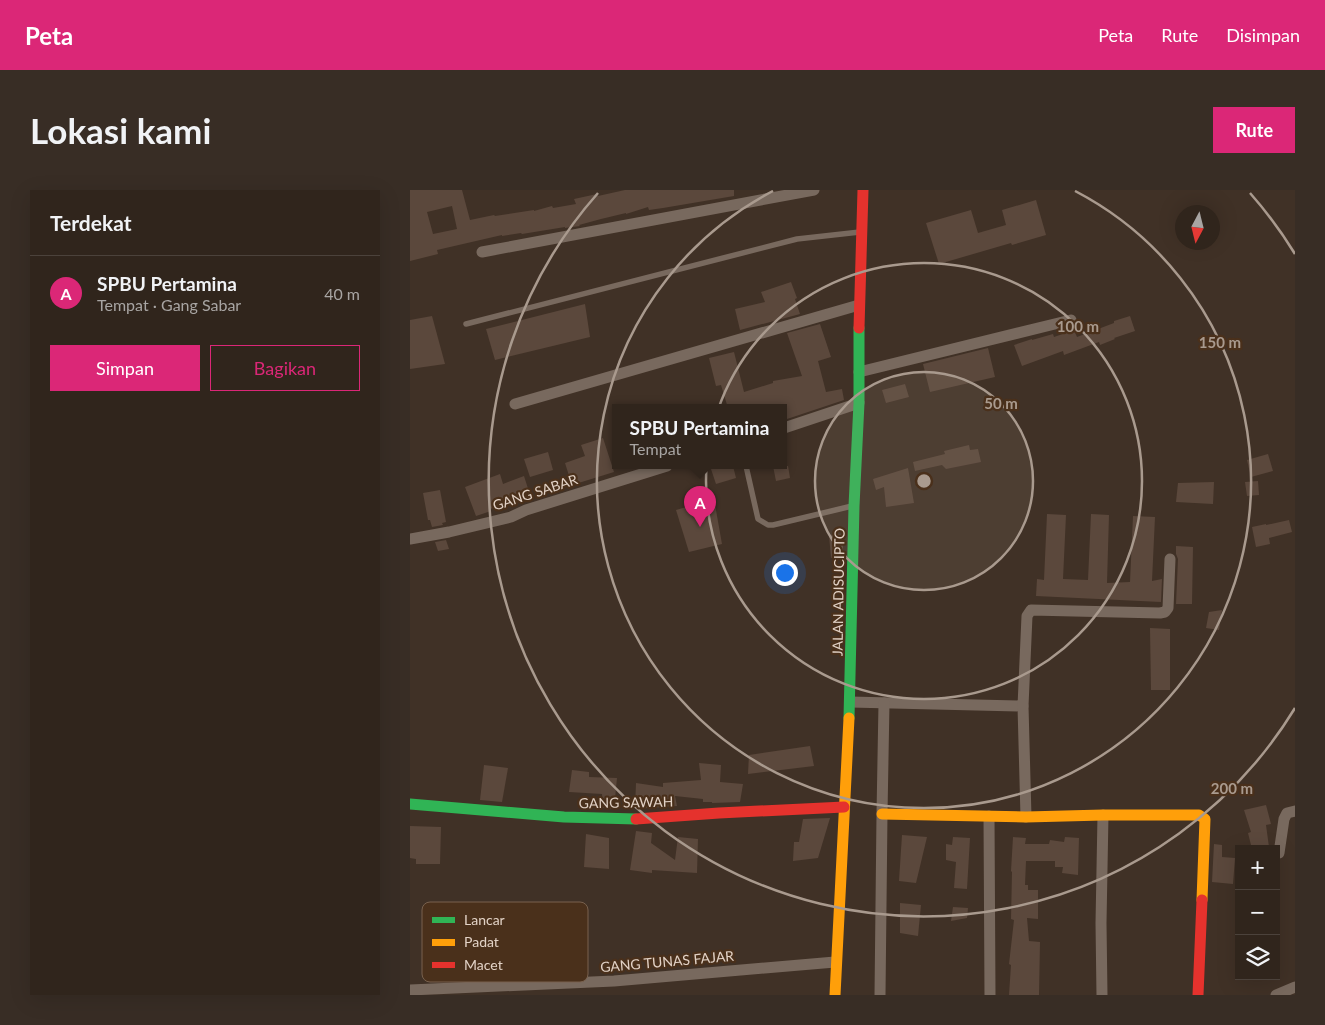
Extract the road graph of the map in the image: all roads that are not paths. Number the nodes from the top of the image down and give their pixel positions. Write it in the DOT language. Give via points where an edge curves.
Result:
graph roads {
  1 [pos="814,190"];
  2 [pos="863,190"];
  3 [pos="862,232"];
  4 [pos="482,252"];
  5 [pos="859,304"];
  6 [pos="1071,320"];
  7 [pos="466,324"];
  8 [pos="859,372"];
  9 [pos="859,403"];
  10 [pos="515,404"];
  11 [pos="787,427"];
  12 [pos="657,469"];
  13 [pos="747,469"];
  14 [pos="854,506"];
  15 [pos="410,539"];
  16 [pos="1170,559"];
  17 [pos="850,702"];
  18 [pos="884,703"];
  19 [pos="1024,706"];
  20 [pos="410,804"];
  21 [pos="844,807"];
  22 [pos="1295,811"];
  23 [pos="882,814"];
  24 [pos="1103,815"];
  25 [pos="989,816"];
  26 [pos="1026,817"];
  27 [pos="1280,846"];
  28 [pos="836,962"];
  29 [pos="1295,987"];
  30 [pos="410,990"];
  31 [pos="835,995"];
  32 [pos="880,995"];
  33 [pos="990,995"];
  34 [pos="1102,995"];
  35 [pos="1198,995"];
  36 [pos="1276,995"];
  1 -- 4 [label="street"];
  2 -- 3 [label="street, JALAN ADISUCIPTO"];
  3 -- 5 [label="street, JALAN ADISUCIPTO"];
  3 -- 7 [label="lane" via="797,240"];
  5 -- 8 [label="street, JALAN ADISUCIPTO"];
  5 -- 10 [label="street"];
  6 -- 8 [label="street"];
  8 -- 9 [label="street, JALAN ADISUCIPTO"];
  9 -- 11 [label="street"];
  9 -- 14 [label="street, JALAN ADISUCIPTO"];
  12 -- 15 [label="street, GANG SABAR" via="511,517"];
  13 -- 14 [label="lane" via="758,520 765,524"];
  14 -- 17 [label="street, JALAN ADISUCIPTO"];
  16 -- 19 [label="street" via="1168,608 1165,612 1031,610 1027,616"];
  17 -- 18 [label="street"];
  17 -- 21 [label="street, JALAN ADISUCIPTO"];
  18 -- 19 [label="street"];
  18 -- 23 [label="street"];
  19 -- 26 [label="street"];
  20 -- 21 [label="street, GANG SAWAH" via="629,819"];
  21 -- 28 [label="street, JALAN ADISUCIPTO"];
  22 -- 27 [label="street" via="1286,813"];
  23 -- 25 [label="street"];
  23 -- 32 [label="street"];
  24 -- 26 [label="street"];
  24 -- 34 [label="street"];
  24 -- 35 [label="street" via="1199,815 1204,819"];
  25 -- 26 [label="street"];
  25 -- 33 [label="street"];
  28 -- 30 [label="street, GANG TUNAS FAJAR" via="614,981"];
  28 -- 31 [label="street, JALAN ADISUCIPTO"];
  29 -- 36 [label="street"];
}
